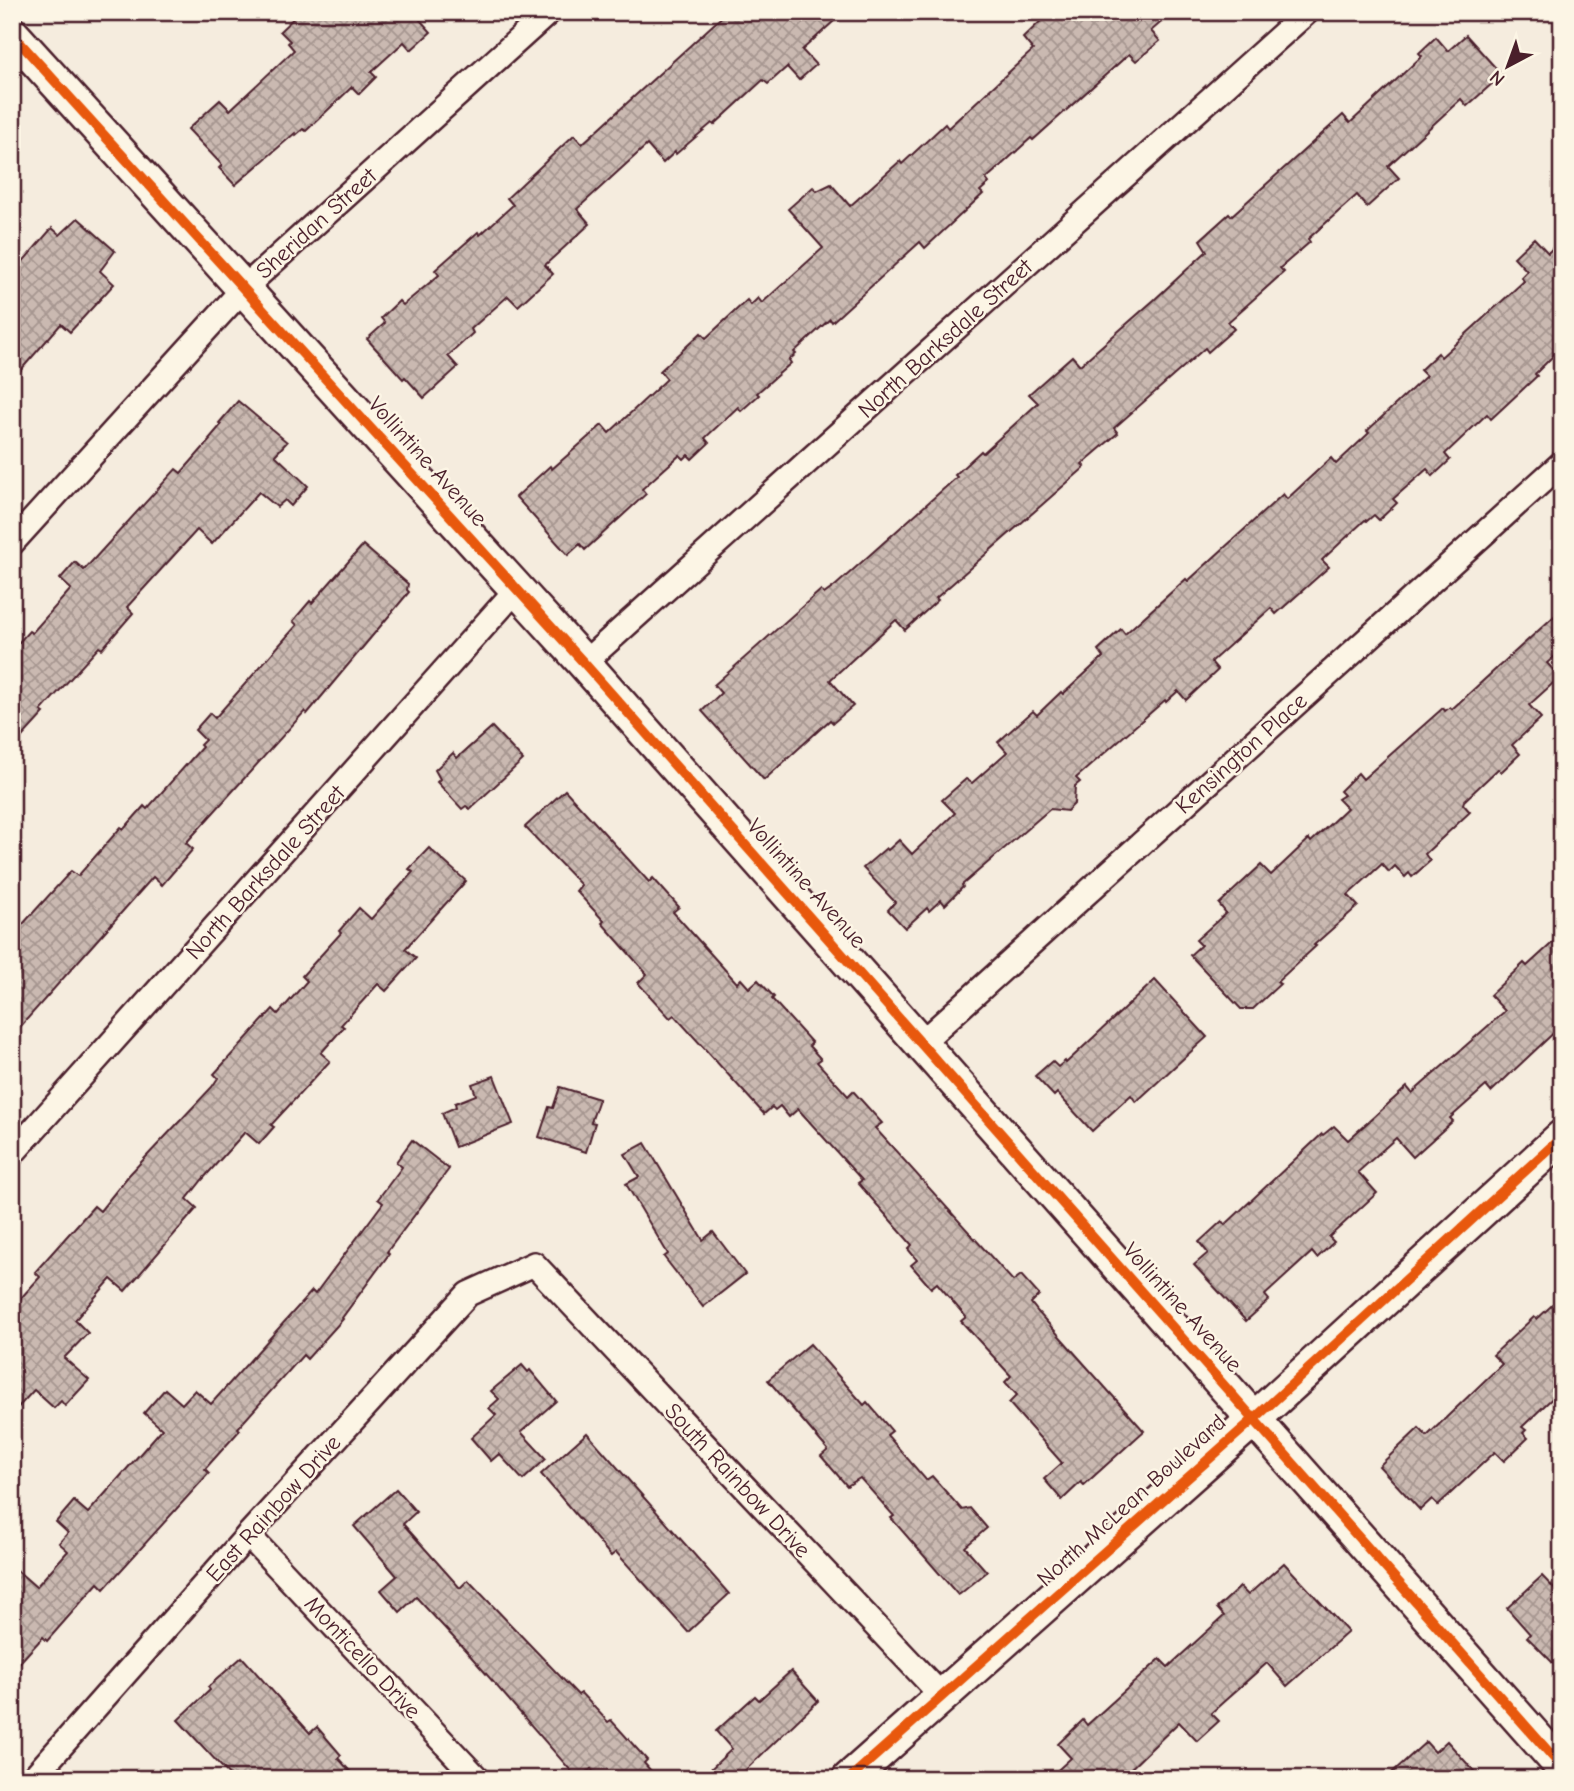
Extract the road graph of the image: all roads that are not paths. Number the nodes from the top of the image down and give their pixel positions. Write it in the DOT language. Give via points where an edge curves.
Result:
graph roads {
  1 [pos="550,12"];
  2 [pos="1307,12"];
  3 [pos="12,34"];
  4 [pos="243,289"];
  5 [pos="1562,463"];
  6 [pos="12,543"];
  7 [pos="517,589"];
  8 [pos="584,663"];
  9 [pos="921,1043"];
  10 [pos="1562,1137"];
  11 [pos="12,1154"];
  12 [pos="534,1264"];
  13 [pos="1254,1419"];
  14 [pos="248,1535"];
  15 [pos="942,1696"];
  16 [pos="1562,1768"];
  17 [pos="32,1779"];
  18 [pos="478,1779"];
  19 [pos="849,1779"];
  1 -- 4 [label="street, Sheridan Street"];
  2 -- 8 [label="street, North Barksdale Street"];
  3 -- 4 [label="street, Vollintine Avenue"];
  4 -- 6 [label="street, Sheridan Street"];
  4 -- 7 [label="street, Vollintine Avenue"];
  5 -- 9 [label="street, Kensington Place"];
  7 -- 8 [label="street, Vollintine Avenue"];
  7 -- 11 [label="street, North Barksdale Street"];
  8 -- 9 [label="street, Vollintine Avenue"];
  9 -- 13 [label="street, Vollintine Avenue"];
  10 -- 13 [label="street, North McLean Boulevard"];
  12 -- 14 [label="street, East Rainbow Drive" via="468,1294"];
  12 -- 15 [label="street, South Rainbow Drive"];
  13 -- 15 [label="street, North McLean Boulevard"];
  13 -- 16 [label="street, Vollintine Avenue"];
  14 -- 17 [label="street, East Rainbow Drive"];
  14 -- 18 [label="street, Monticello Drive"];
  15 -- 19 [label="street, North McLean Boulevard"];
}
